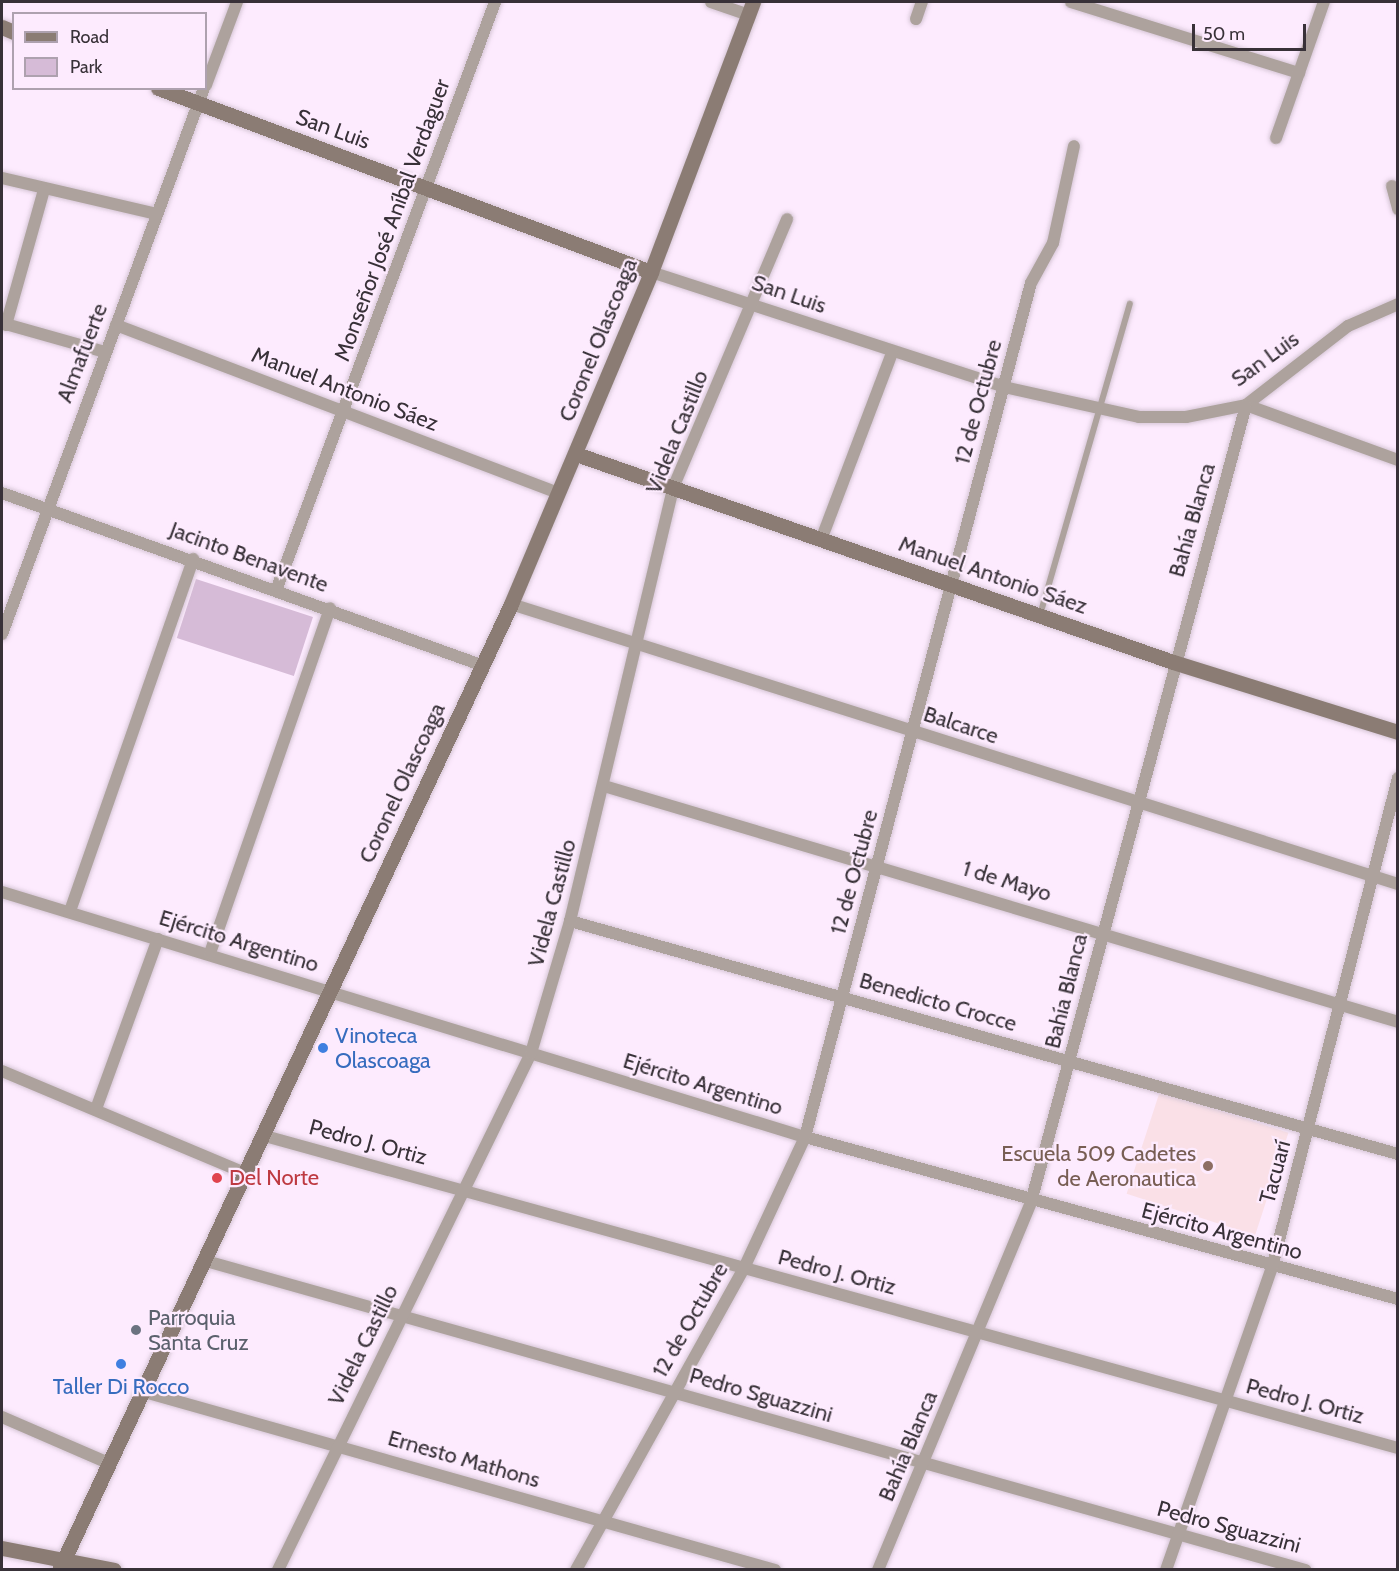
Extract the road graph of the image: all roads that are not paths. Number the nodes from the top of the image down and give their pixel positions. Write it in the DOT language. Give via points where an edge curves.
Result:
graph roads {
  1 [pos="237,2"];
  2 [pos="495,2"];
  3 [pos="711,2"];
  4 [pos="922,2"];
  5 [pos="1071,2"];
  6 [pos="1323,2"];
  7 [pos="751,8"];
  8 [pos="916,19"];
  9 [pos="1299,73"];
  10 [pos="207,82"];
  11 [pos="163,90"];
  12 [pos="204,90"];
  13 [pos="198,104"];
  14 [pos="1276,138"];
  15 [pos="1074,146"];
  16 [pos="2,178"];
  17 [pos="424,186"];
  18 [pos="1392,186"];
  19 [pos="44,189"];
  20 [pos="1398,209"];
  21 [pos="157,214"];
  22 [pos="787,219"];
  23 [pos="651,272"];
  24 [pos="1130,304"];
  25 [pos="1398,304"];
  26 [pos="754,305"];
  27 [pos="4,324"];
  28 [pos="116,325"];
  29 [pos="105,352"];
  30 [pos="892,353"];
  31 [pos="1004,387"];
  32 [pos="1246,405"];
  33 [pos="1100,410"];
  34 [pos="344,414"];
  35 [pos="576,454"];
  36 [pos="1398,460"];
  37 [pos="673,488"];
  38 [pos="2,493"];
  39 [pos="558,494"];
  40 [pos="48,505"];
  41 [pos="821,540"];
  42 [pos="193,559"];
  43 [pos="951,584"];
  44 [pos="277,588"];
  45 [pos="511,604"];
  46 [pos="330,608"];
  47 [pos="1040,615"];
  48 [pos="2,634"];
  49 [pos="636,645"];
  50 [pos="1173,662"];
  51 [pos="481,665"];
  52 [pos="911,730"];
  53 [pos="1398,732"];
  54 [pos="1398,778"];
  55 [pos="604,786"];
  56 [pos="1136,804"];
  57 [pos="879,864"];
  58 [pos="1371,877"];
  59 [pos="1398,884"];
  60 [pos="2,892"];
  61 [pos="70,911"];
  62 [pos="570,921"];
  63 [pos="1103,932"];
  64 [pos="158,939"];
  65 [pos="210,953"];
  66 [pos="331,992"];
  67 [pos="842,996"];
  68 [pos="1338,1005"];
  69 [pos="1398,1022"];
  70 [pos="531,1053"];
  71 [pos="1070,1062"];
  72 [pos="2,1071"];
  73 [pos="96,1109"];
  74 [pos="1307,1130"];
  75 [pos="265,1136"];
  76 [pos="805,1137"];
  77 [pos="1398,1154"];
  78 [pos="247,1174"];
  79 [pos="461,1190"];
  80 [pos="1031,1202"];
  81 [pos="206,1261"];
  82 [pos="1272,1267"];
  83 [pos="744,1268"];
  84 [pos="1398,1299"];
  85 [pos="401,1316"];
  86 [pos="978,1333"];
  87 [pos="141,1391"];
  88 [pos="673,1392"];
  89 [pos="1228,1402"];
  90 [pos="2,1417"];
  91 [pos="338,1444"];
  92 [pos="1398,1449"];
  93 [pos="106,1462"];
  94 [pos="924,1464"];
  95 [pos="601,1521"];
  96 [pos="1180,1536"];
  97 [pos="2,1548"];
  98 [pos="61,1565"];
  99 [pos="114,1569"];
  100 [pos="278,1569"];
  101 [pos="576,1569"];
  102 [pos="775,1569"];
  103 [pos="878,1569"];
  104 [pos="1166,1569"];
  105 [pos="1305,1569"];
  1 -- 10 [label="street, Almafuerte"];
  2 -- 17 [label="street, Monseñor José Aníbal Verdaguer"];
  3 -- 7 [label="street"];
  4 -- 8 [label="street"];
  5 -- 9 [label="street"];
  6 -- 9 [label="street"];
  7 -- 23 [label="street, Coronel Olascoaga"];
  9 -- 14 [label="street"];
  11 -- 13 [label="street, San Luis"];
  12 -- 13 [label="street, Almafuerte"];
  13 -- 17 [label="street, San Luis"];
  13 -- 21 [label="street, Almafuerte"];
  15 -- 31 [label="street, 12 de Octubre" via="1053,243 1031,283"];
  16 -- 19 [label="street"];
  17 -- 23 [label="street, San Luis"];
  17 -- 34 [label="street, Monseñor José Aníbal Verdaguer"];
  18 -- 20 [label="street"];
  19 -- 21 [label="street"];
  19 -- 27 [label="street"];
  21 -- 28 [label="street, Almafuerte"];
  22 -- 26 [label="street, Videla Castillo"];
  23 -- 26 [label="street, San Luis"];
  23 -- 35 [label="street, Coronel Olascoaga"];
  24 -- 33 [label="lane"];
  25 -- 32 [label="street, San Luis" via="1348,326"];
  26 -- 30 [label="street, San Luis"];
  26 -- 37 [label="street, Videla Castillo"];
  27 -- 29 [label="street"];
  28 -- 29 [label="street, Almafuerte"];
  28 -- 34 [label="street, Manuel Antonio Sáez"];
  29 -- 40 [label="street, Almafuerte"];
  30 -- 31 [label="street, San Luis"];
  30 -- 41 [label="street"];
  31 -- 33 [label="street, San Luis"];
  31 -- 43 [label="street, 12 de Octubre"];
  32 -- 33 [label="street, San Luis" via="1186,417 1139,417"];
  32 -- 36 [label="street"];
  32 -- 50 [label="street, Bahía Blanca"];
  33 -- 47 [label="lane"];
  34 -- 39 [label="street, Manuel Antonio Sáez"];
  34 -- 44 [label="street, Monseñor José Aníbal Verdaguer"];
  35 -- 37 [label="street, Manuel Antonio Sáez"];
  35 -- 39 [label="street, Coronel Olascoaga"];
  37 -- 41 [label="street, Manuel Antonio Sáez"];
  37 -- 49 [label="street, Videla Castillo"];
  38 -- 40 [label="street, Jacinto Benavente"];
  39 -- 45 [label="street, Coronel Olascoaga"];
  40 -- 42 [label="street, Jacinto Benavente"];
  40 -- 48 [label="street, Almafuerte"];
  41 -- 43 [label="street, Manuel Antonio Sáez"];
  42 -- 44 [label="street, Jacinto Benavente"];
  42 -- 61 [label="street"];
  43 -- 47 [label="street, Manuel Antonio Sáez"];
  43 -- 52 [label="street, 12 de Octubre"];
  44 -- 46 [label="street, Jacinto Benavente"];
  45 -- 49 [label="street, Balcarce"];
  45 -- 51 [label="street, Coronel Olascoaga"];
  46 -- 51 [label="street, Jacinto Benavente"];
  46 -- 65 [label="street"];
  47 -- 50 [label="street, Manuel Antonio Sáez"];
  49 -- 52 [label="street, Balcarce"];
  49 -- 55 [label="street, Videla Castillo"];
  50 -- 53 [label="street, Manuel Antonio Sáez"];
  50 -- 56 [label="street, Bahía Blanca"];
  51 -- 66 [label="street, Coronel Olascoaga"];
  52 -- 56 [label="street, Balcarce"];
  52 -- 57 [label="street, 12 de Octubre"];
  54 -- 58 [label="street, Tacuarí"];
  55 -- 57 [label="street, 1 de Mayo"];
  55 -- 62 [label="street, Videla Castillo"];
  56 -- 58 [label="street, Balcarce"];
  56 -- 63 [label="street, Bahía Blanca"];
  57 -- 63 [label="street, 1 de Mayo"];
  57 -- 67 [label="street, 12 de Octubre"];
  58 -- 59 [label="street, Balcarce"];
  58 -- 68 [label="street, Tacuarí"];
  60 -- 61 [label="street, Ejército Argentino"];
  61 -- 64 [label="street, Ejército Argentino"];
  62 -- 67 [label="street, Benedicto Crocce"];
  62 -- 70 [label="street, Videla Castillo"];
  63 -- 68 [label="street, 1 de Mayo"];
  63 -- 71 [label="street, Bahía Blanca"];
  64 -- 65 [label="street, Ejército Argentino"];
  64 -- 73 [label="street"];
  65 -- 66 [label="street, Ejército Argentino"];
  66 -- 70 [label="street, Ejército Argentino"];
  66 -- 75 [label="street, Coronel Olascoaga"];
  67 -- 71 [label="street, Benedicto Crocce"];
  67 -- 76 [label="street, 12 de Octubre"];
  68 -- 69 [label="street, 1 de Mayo"];
  68 -- 74 [label="street, Tacuarí"];
  70 -- 76 [label="street, Ejército Argentino"];
  70 -- 79 [label="street, Videla Castillo"];
  71 -- 74 [label="street, Benedicto Crocce"];
  71 -- 80 [label="street, Bahía Blanca"];
  72 -- 73 [label="street"];
  73 -- 78 [label="street"];
  74 -- 77 [label="street, Benedicto Crocce"];
  74 -- 82 [label="street, Tacuarí"];
  75 -- 78 [label="street, Coronel Olascoaga"];
  75 -- 79 [label="street, Pedro J. Ortiz"];
  76 -- 80 [label="street, Ejército Argentino"];
  76 -- 83 [label="street, 12 de Octubre"];
  78 -- 81 [label="street, Coronel Olascoaga"];
  79 -- 83 [label="street, Pedro J. Ortiz"];
  79 -- 85 [label="street, Videla Castillo"];
  80 -- 82 [label="street, Ejército Argentino"];
  80 -- 86 [label="street, Bahía Blanca"];
  81 -- 85 [label="street, Pedro Sguazzini"];
  81 -- 87 [label="street, Coronel Olascoaga"];
  82 -- 84 [label="street, Ejército Argentino"];
  82 -- 89 [label="street, Tacuarí"];
  83 -- 86 [label="street, Pedro J. Ortiz"];
  83 -- 88 [label="street, 12 de Octubre"];
  85 -- 88 [label="street, Pedro Sguazzini"];
  85 -- 91 [label="street, Videla Castillo"];
  86 -- 89 [label="street, Pedro J. Ortiz"];
  86 -- 94 [label="street, Bahía Blanca"];
  87 -- 91 [label="street, Ernesto Mathons"];
  87 -- 93 [label="street, Coronel Olascoaga"];
  88 -- 94 [label="street, Pedro Sguazzini"];
  88 -- 95 [label="street, 12 de Octubre"];
  89 -- 92 [label="street, Pedro J. Ortiz"];
  89 -- 96 [label="street, Tacuarí"];
  90 -- 93 [label="street"];
  91 -- 95 [label="street, Ernesto Mathons"];
  91 -- 100 [label="street, Videla Castillo"];
  93 -- 98 [label="street, Coronel Olascoaga"];
  94 -- 96 [label="street, Pedro Sguazzini"];
  94 -- 103 [label="street, Bahía Blanca"];
  95 -- 101 [label="street, 12 de Octubre"];
  95 -- 102 [label="street, Ernesto Mathons"];
  96 -- 104 [label="street, Tacuarí"];
  96 -- 105 [label="street, Pedro Sguazzini"];
  97 -- 98 [label="street"];
  98 -- 99 [label="street"];
}
